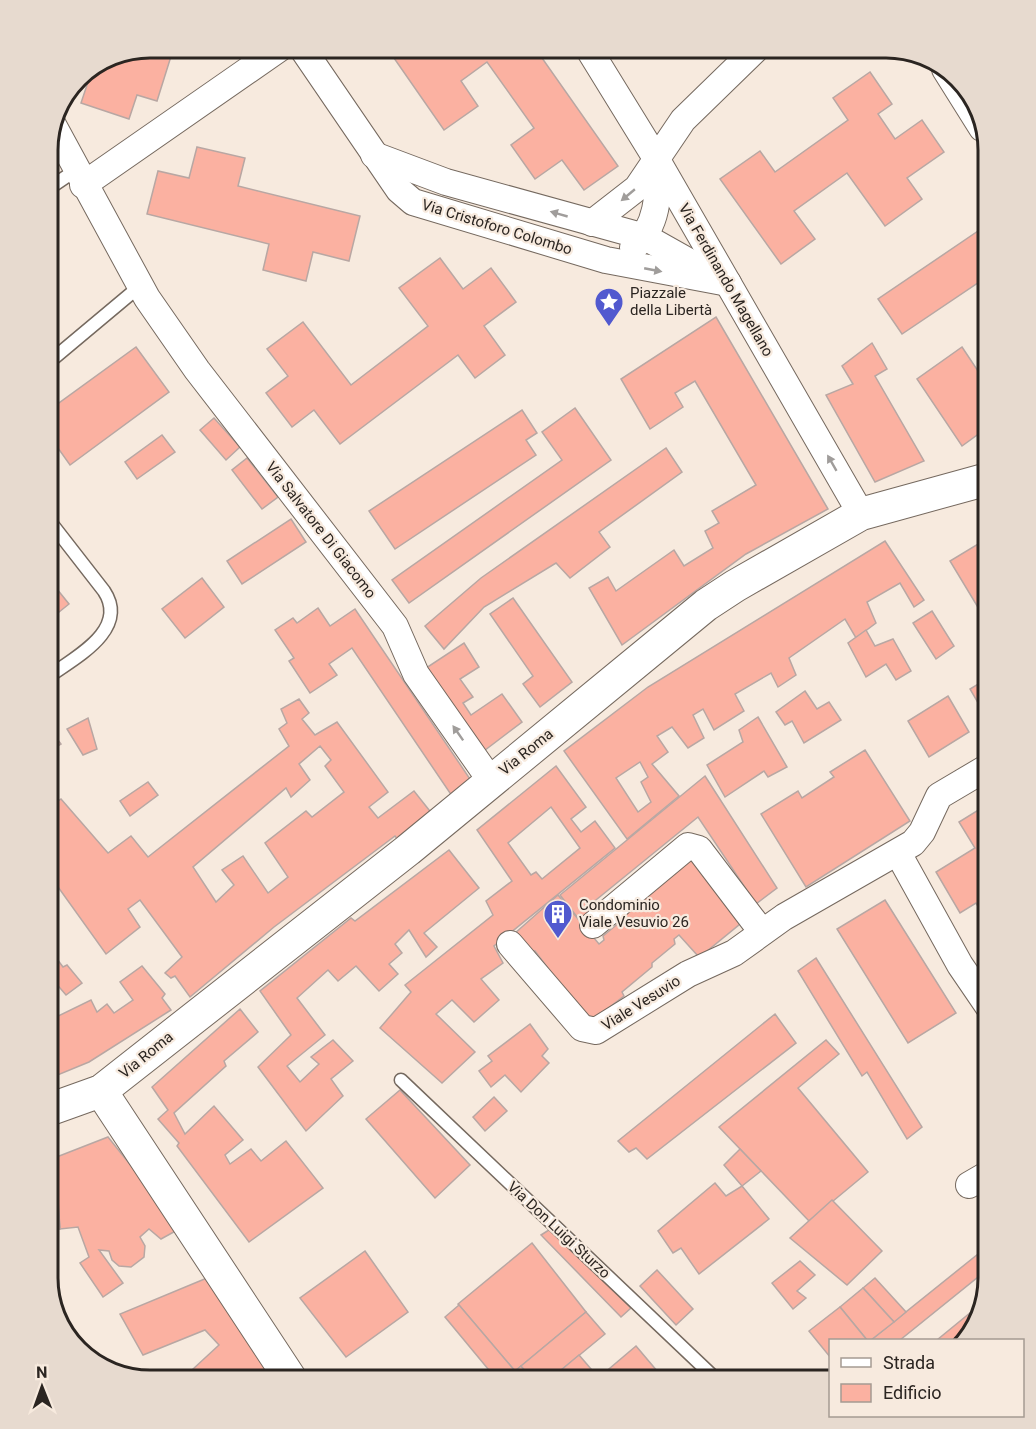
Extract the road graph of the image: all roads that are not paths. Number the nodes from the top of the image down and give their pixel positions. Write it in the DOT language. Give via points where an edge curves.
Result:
graph roads {
  1 [pos="264,58"];
  2 [pos="309,58"];
  3 [pos="595,59"];
  4 [pos="746,59"];
  5 [pos="60,139"];
  6 [pos="374,155"];
  7 [pos="657,160"];
  8 [pos="79,177"];
  9 [pos="59,185"];
  10 [pos="592,223"];
  11 [pos="645,237"];
  12 [pos="606,260"];
  13 [pos="728,283"];
  14 [pos="140,286"];
  15 [pos="59,354"];
  16 [pos="978,482"];
  17 [pos="861,514"];
  18 [pos="59,533"];
  19 [pos="59,669"];
  20 [pos="978,773"];
  21 [pos="491,782"];
  22 [pos="898,853"];
  23 [pos="592,925"];
  24 [pos="762,932"];
  25 [pos="510,944"];
  26 [pos="978,991"];
  27 [pos="401,1080"];
  28 [pos="101,1091"];
  29 [pos="58,1106"];
  30 [pos="285,1370"];
  31 [pos="706,1370"];
  1 -- 8 [label="street"];
  2 -- 6 [label="street, Via Cristoforo Colombo"];
  3 -- 7 [label="street, Via Ferdinando Magellano"];
  4 -- 7 [label="street" via="683,120"];
  5 -- 8 [label="street, Via Salvatore Di Giacomo"];
  10 -- 6 [label="street, Via Cristoforo Colombo, one-way" via="427,176"];
  6 -- 12 [label="street, Via Cristoforo Colombo" via="399,190 413,202"];
  7 -- 10 [label="street, one-way" via="637,188"];
  7 -- 11 [label="street" via="657,202"];
  7 -- 13 [label="street, Via Ferdinando Magellano"];
  8 -- 9 [label="lane"];
  8 -- 14 [label="street, Via Salvatore Di Giacomo"];
  10 -- 11 [label="street, Via Cristoforo Colombo"];
  11 -- 12 [label="street" via="633,249"];
  11 -- 13 [label="street, Via Cristoforo Colombo"];
  12 -- 13 [label="street, Via Cristoforo Colombo, one-way"];
  17 -- 13 [label="street, Via Ferdinando Magellano, one-way"];
  14 -- 15 [label="lane"];
  21 -- 14 [label="street, Via Salvatore Di Giacomo, one-way" via="416,674 395,626 197,370"];
  16 -- 17 [label="street, Via Roma"];
  17 -- 21 [label="street, Via Roma" via="706,606"];
  18 -- 19 [label="lane" via="110,599 111,610 103,636"];
  20 -- 22 [label="street, Viale Vesuvio" via="939,796 919,838"];
  21 -- 28 [label="street, Via Roma"];
  22 -- 24 [label="street, Viale Vesuvio"];
  22 -- 26 [label="street"];
  23 -- 24 [label="street" via="688,846 699,849"];
  24 -- 25 [label="street, Viale Vesuvio" via="734,953 688,974 591,1031 582,1028"];
  27 -- 31 [label="lane, Via Don Luigi Sturzo"];
  28 -- 29 [label="street, Via Roma"];
  28 -- 30 [label="street"];
}
